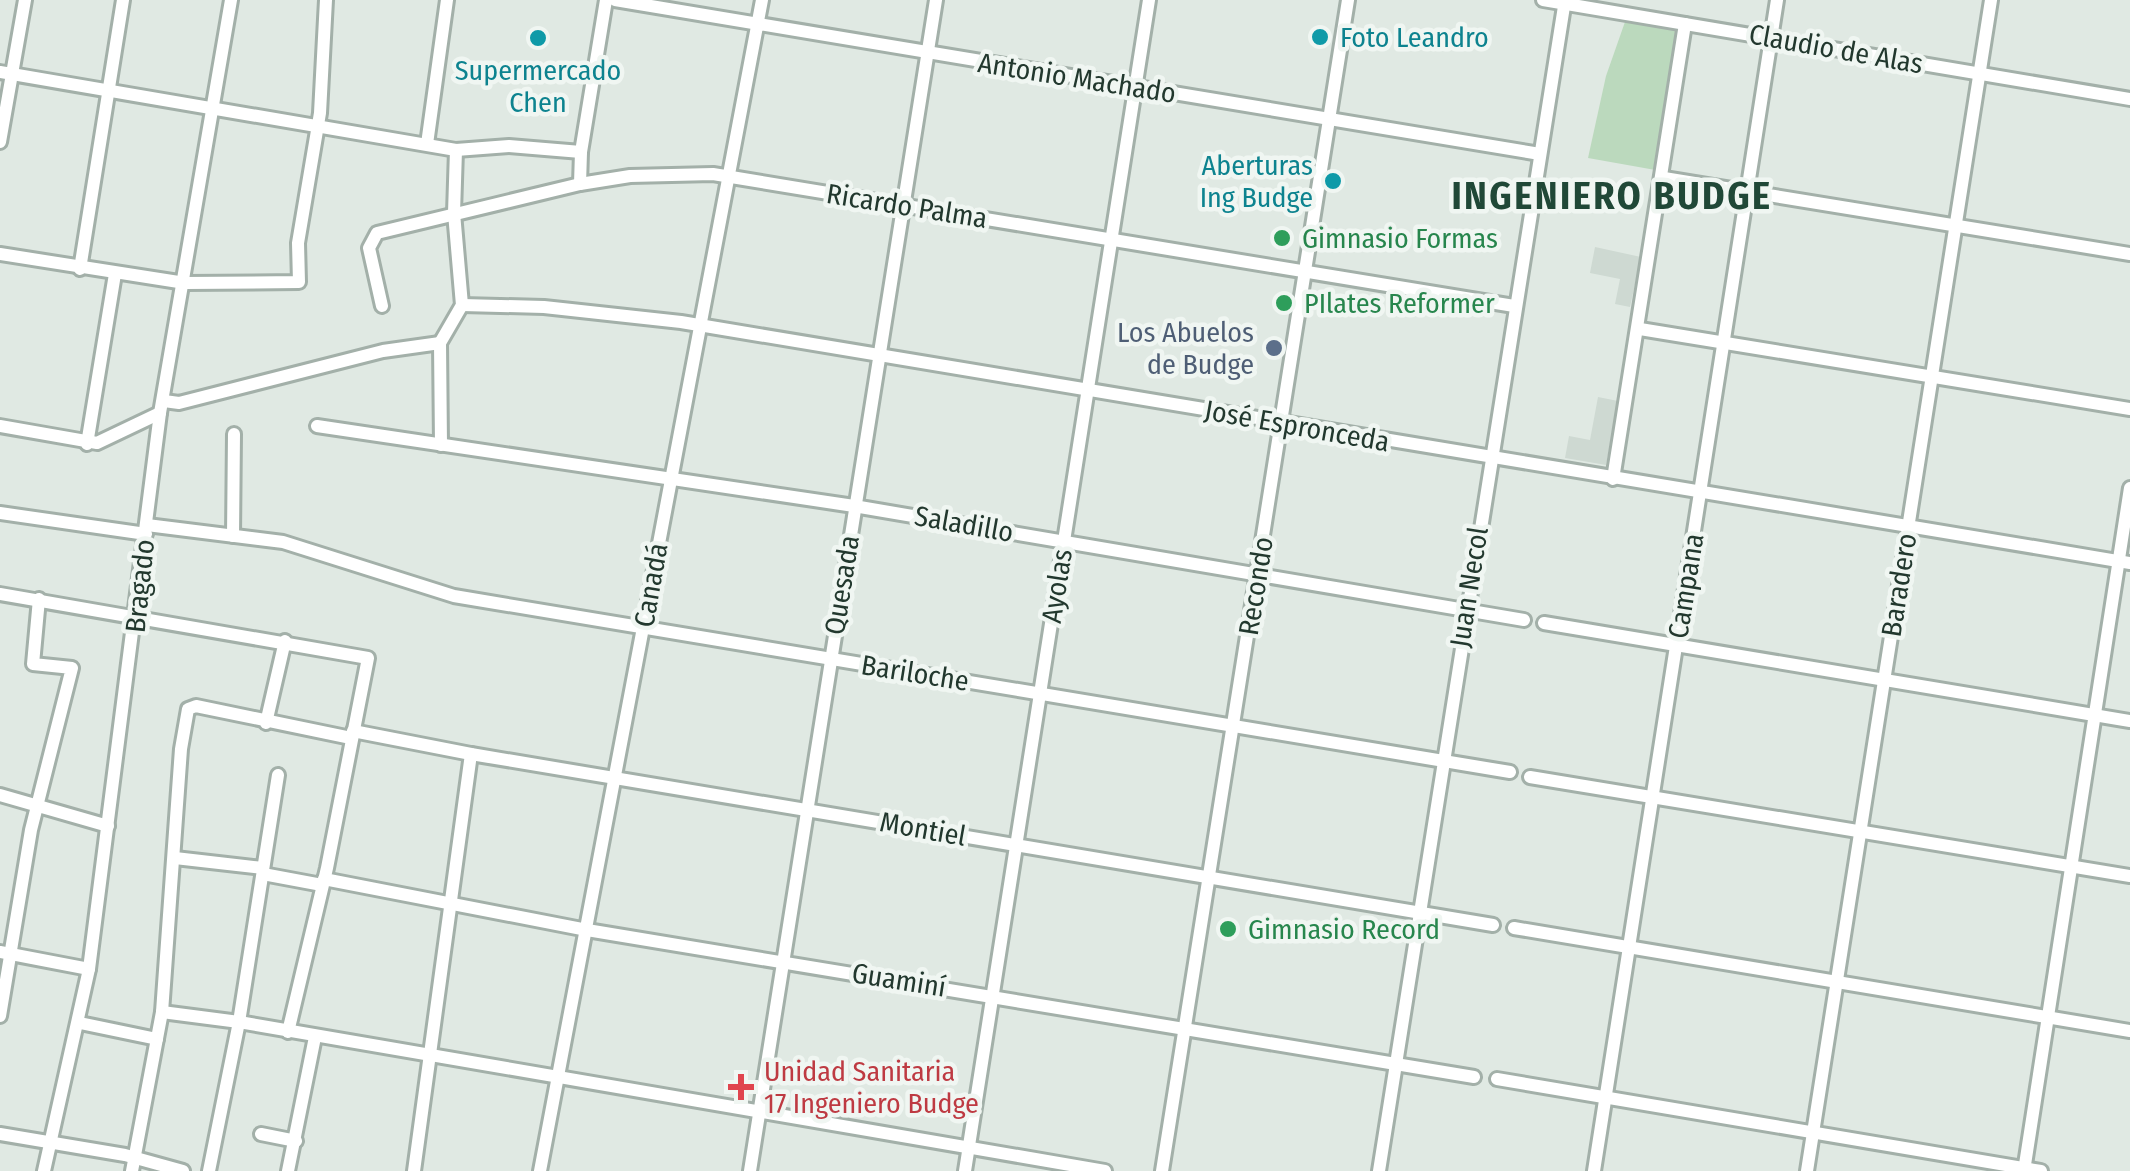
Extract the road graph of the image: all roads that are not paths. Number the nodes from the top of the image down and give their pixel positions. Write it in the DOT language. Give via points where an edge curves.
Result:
graph roads {
  1 [pos="26,0"];
  2 [pos="123,0"];
  3 [pos="232,0"];
  4 [pos="326,0"];
  5 [pos="446,0"];
  6 [pos="606,0"];
  7 [pos="616,0"];
  8 [pos="762,0"];
  9 [pos="936,0"];
  10 [pos="1149,0"];
  11 [pos="1348,0"];
  12 [pos="1542,0"];
  13 [pos="1778,0"];
  14 [pos="1992,0"];
  15 [pos="1564,2"];
  16 [pos="1685,24"];
  17 [pos="757,26"];
  18 [pos="1772,38"];
  19 [pos="926,54"];
  20 [pos="6,73"];
  21 [pos="1980,74"];
  22 [pos="1134,87"];
  23 [pos="110,92"];
  24 [pos="2130,99"];
  25 [pos="213,111"];
  26 [pos="1330,120"];
  27 [pos="318,129"];
  28 [pos="0,142"];
  29 [pos="427,144"];
  30 [pos="456,150"];
  31 [pos="581,152"];
  32 [pos="1540,154"];
  33 [pos="727,175"];
  34 [pos="1664,178"];
  35 [pos="580,184"];
  36 [pos="1748,191"];
  37 [pos="901,206"];
  38 [pos="454,213"];
  39 [pos="1956,224"];
  40 [pos="1110,238"];
  41 [pos="0,254"];
  42 [pos="2130,254"];
  43 [pos="80,270"];
  44 [pos="1304,272"];
  45 [pos="114,274"];
  46 [pos="185,284"];
  47 [pos="462,305"];
  48 [pos="382,306"];
  49 [pos="1514,306"];
  50 [pos="698,325"];
  51 [pos="1640,328"];
  52 [pos="440,342"];
  53 [pos="1724,343"];
  54 [pos="878,357"];
  55 [pos="1932,376"];
  56 [pos="1087,390"];
  57 [pos="162,407"];
  58 [pos="2130,410"];
  59 [pos="1282,424"];
  60 [pos="0,426"];
  61 [pos="317,426"];
  62 [pos="234,434"];
  63 [pos="87,444"];
  64 [pos="440,445"];
  65 [pos="1490,458"];
  66 [pos="670,476"];
  67 [pos="1614,479"];
  68 [pos="2130,488"];
  69 [pos="1700,494"];
  70 [pos="854,506"];
  71 [pos="0,514"];
  72 [pos="1908,528"];
  73 [pos="146,529"];
  74 [pos="234,536"];
  75 [pos="1064,542"];
  76 [pos="2124,562"];
  77 [pos="1258,576"];
  78 [pos="0,594"];
  79 [pos="39,599"];
  80 [pos="1465,611"];
  81 [pos="136,615"];
  82 [pos="1524,620"];
  83 [pos="1544,623"];
  84 [pos="644,628"];
  85 [pos="285,642"];
  86 [pos="1677,645"];
  87 [pos="830,660"];
  88 [pos="1885,679"];
  89 [pos="1041,693"];
  90 [pos="2096,715"];
  91 [pos="2130,721"];
  92 [pos="266,722"];
  93 [pos="1234,728"];
  94 [pos="352,735"];
  95 [pos="471,754"];
  96 [pos="1444,762"];
  97 [pos="1510,772"];
  98 [pos="278,775"];
  99 [pos="1530,777"];
  100 [pos="613,778"];
  101 [pos="0,795"];
  102 [pos="1652,796"];
  103 [pos="38,805"];
  104 [pos="806,809"];
  105 [pos="108,826"];
  106 [pos="1861,831"];
  107 [pos="1014,845"];
  108 [pos="175,858"];
  109 [pos="2071,866"];
  110 [pos="263,871"];
  111 [pos="1209,876"];
  112 [pos="2130,876"];
  113 [pos="323,882"];
  114 [pos="450,904"];
  115 [pos="1419,913"];
  116 [pos="1494,925"];
  117 [pos="1514,928"];
  118 [pos="587,930"];
  119 [pos="1629,947"];
  120 [pos="5,953"];
  121 [pos="784,962"];
  122 [pos="89,970"];
  123 [pos="1836,982"];
  124 [pos="992,994"];
  125 [pos="162,1012"];
  126 [pos="0,1016"];
  127 [pos="2048,1018"];
  128 [pos="239,1022"];
  129 [pos="80,1023"];
  130 [pos="1186,1029"];
  131 [pos="288,1032"];
  132 [pos="2130,1032"];
  133 [pos="315,1038"];
  134 [pos="157,1039"];
  135 [pos="430,1054"];
  136 [pos="1394,1064"];
  137 [pos="1474,1077"];
  138 [pos="557,1080"];
  139 [pos="1496,1080"];
  140 [pos="1605,1097"];
  141 [pos="759,1112"];
  142 [pos="1813,1133"];
  143 [pos="0,1134"];
  144 [pos="261,1134"];
  145 [pos="296,1141"];
  146 [pos="52,1143"];
  147 [pos="968,1148"];
  148 [pos="133,1164"];
  149 [pos="2024,1170"];
  150 [pos="44,1171"];
  151 [pos="182,1171"];
  152 [pos="208,1171"];
  153 [pos="288,1171"];
  154 [pos="414,1171"];
  155 [pos="540,1171"];
  156 [pos="750,1171"];
  157 [pos="965,1171"];
  158 [pos="1105,1171"];
  159 [pos="1162,1171"];
  160 [pos="1379,1171"];
  161 [pos="1594,1171"];
  162 [pos="1807,1171"];
  163 [pos="2041,1171"];
  1 -- 20 [label="street"];
  2 -- 23 [label="street"];
  3 -- 25 [label="street, Bragado"];
  4 -- 27 [label="street"];
  5 -- 29 [label="street"];
  6 -- 31 [label="street"];
  7 -- 17 [label="street, Antonio Machado"];
  8 -- 17 [label="street, Canadá"];
  9 -- 19 [label="street, Quesada"];
  10 -- 22 [label="street, Ayolas"];
  11 -- 26 [label="street, Recondo"];
  12 -- 15 [label="street, Claudio de Alas"];
  13 -- 18 [label="street, Campana"];
  14 -- 21 [label="street, Baradero"];
  15 -- 16 [label="street, Claudio de Alas"];
  15 -- 32 [label="street, Juan Necol"];
  16 -- 18 [label="street, Claudio de Alas"];
  16 -- 34 [label="street"];
  17 -- 19 [label="street, Antonio Machado"];
  17 -- 33 [label="street, Canadá"];
  18 -- 21 [label="street, Claudio de Alas"];
  18 -- 36 [label="street, Campana"];
  19 -- 22 [label="street, Antonio Machado"];
  19 -- 37 [label="street, Quesada"];
  20 -- 23 [label="street"];
  20 -- 28 [label="street"];
  21 -- 24 [label="street, Claudio de Alas"];
  21 -- 39 [label="street, Baradero"];
  22 -- 26 [label="street, Antonio Machado"];
  22 -- 40 [label="street, Ayolas"];
  23 -- 25 [label="street"];
  23 -- 43 [label="street"];
  25 -- 27 [label="street"];
  25 -- 46 [label="street, Bragado"];
  26 -- 32 [label="street, Antonio Machado"];
  26 -- 44 [label="street, Recondo"];
  27 -- 29 [label="street"];
  27 -- 46 [label="street" via="298,243 299,282"];
  29 -- 30 [label="street"];
  30 -- 31 [label="street"];
  30 -- 38 [label="street"];
  31 -- 35 [label="street"];
  32 -- 49 [label="street, Juan Necol"];
  33 -- 35 [label="street, Ricardo Palma"];
  33 -- 37 [label="street, Ricardo Palma"];
  33 -- 50 [label="street, Canadá"];
  34 -- 36 [label="street"];
  34 -- 51 [label="street"];
  35 -- 38 [label="street, Ricardo Palma"];
  36 -- 39 [label="street"];
  36 -- 53 [label="street, Campana"];
  37 -- 40 [label="street, Ricardo Palma"];
  37 -- 54 [label="street, Quesada"];
  38 -- 47 [label="street"];
  38 -- 48 [label="street, Ricardo Palma" via="377,233 369,248"];
  39 -- 42 [label="street"];
  39 -- 55 [label="street, Baradero"];
  40 -- 44 [label="street, Ricardo Palma"];
  40 -- 56 [label="street, Ayolas"];
  41 -- 43 [label="street"];
  43 -- 45 [label="street"];
  44 -- 49 [label="street, Ricardo Palma"];
  44 -- 59 [label="street, Recondo"];
  45 -- 46 [label="street"];
  45 -- 63 [label="street"];
  46 -- 57 [label="street, Bragado"];
  47 -- 50 [label="street, José Espronceda"];
  47 -- 52 [label="street"];
  49 -- 65 [label="street, Juan Necol"];
  50 -- 54 [label="street, José Espronceda"];
  50 -- 66 [label="street, Canadá"];
  51 -- 53 [label="street"];
  51 -- 67 [label="street"];
  52 -- 57 [label="street"];
  52 -- 64 [label="street"];
  53 -- 55 [label="street"];
  53 -- 69 [label="street, Campana"];
  54 -- 56 [label="street, José Espronceda"];
  54 -- 70 [label="street, Quesada"];
  55 -- 58 [label="street"];
  55 -- 72 [label="street, Baradero"];
  56 -- 59 [label="street, José Espronceda"];
  56 -- 75 [label="street, Ayolas"];
  57 -- 63 [label="street"];
  57 -- 73 [label="street, Bragado"];
  59 -- 65 [label="street, José Espronceda"];
  59 -- 77 [label="street, Recondo"];
  60 -- 63 [label="street"];
  61 -- 64 [label="street, Saladillo"];
  62 -- 74 [label="street"];
  64 -- 66 [label="street, Saladillo"];
  65 -- 67 [label="street, José Espronceda"];
  65 -- 80 [label="street, Juan Necol"];
  66 -- 70 [label="street, Saladillo"];
  66 -- 84 [label="street, Canadá"];
  67 -- 69 [label="street, José Espronceda"];
  68 -- 76 [label="street"];
  69 -- 72 [label="street, José Espronceda"];
  69 -- 86 [label="street, Campana"];
  70 -- 75 [label="street, Saladillo"];
  70 -- 87 [label="street, Quesada"];
  71 -- 73 [label="street, Bariloche"];
  72 -- 76 [label="street, José Espronceda"];
  72 -- 88 [label="street, Baradero"];
  73 -- 74 [label="street, Bariloche"];
  73 -- 81 [label="street, Bragado"];
  74 -- 84 [label="street, Bariloche" via="283,542 437,592"];
  75 -- 77 [label="street, Saladillo"];
  75 -- 89 [label="street, Ayolas"];
  76 -- 90 [label="street"];
  77 -- 80 [label="street, Saladillo"];
  77 -- 93 [label="street, Recondo"];
  78 -- 79 [label="street"];
  79 -- 81 [label="street"];
  79 -- 103 [label="street" via="33,664 72,668"];
  80 -- 82 [label="street, Saladillo"];
  80 -- 96 [label="street, Juan Necol"];
  81 -- 85 [label="street"];
  81 -- 105 [label="street, Bragado"];
  83 -- 86 [label="street"];
  84 -- 87 [label="street, Bariloche"];
  84 -- 100 [label="street, Canadá"];
  85 -- 92 [label="street"];
  85 -- 94 [label="street" via="368,658"];
  86 -- 88 [label="street"];
  86 -- 102 [label="street, Campana"];
  87 -- 89 [label="street, Bariloche"];
  87 -- 104 [label="street, Quesada"];
  88 -- 90 [label="street"];
  88 -- 106 [label="street, Baradero"];
  89 -- 93 [label="street, Bariloche"];
  89 -- 107 [label="street, Ayolas"];
  90 -- 91 [label="street"];
  90 -- 109 [label="street"];
  92 -- 94 [label="street, Montiel"];
  92 -- 108 [label="street, Montiel" via="188,709"];
  93 -- 96 [label="street, Bariloche"];
  93 -- 111 [label="street, Recondo"];
  94 -- 95 [label="street, Montiel"];
  94 -- 113 [label="street"];
  95 -- 100 [label="street, Montiel"];
  95 -- 114 [label="street"];
  96 -- 97 [label="street, Bariloche"];
  96 -- 115 [label="street, Juan Necol"];
  98 -- 110 [label="street"];
  99 -- 102 [label="street"];
  100 -- 104 [label="street, Montiel"];
  100 -- 118 [label="street, Canadá"];
  101 -- 103 [label="street"];
  102 -- 106 [label="street"];
  102 -- 119 [label="street, Campana"];
  103 -- 105 [label="street"];
  103 -- 120 [label="street"];
  104 -- 107 [label="street, Montiel"];
  104 -- 121 [label="street, Quesada"];
  105 -- 122 [label="street, Bragado"];
  106 -- 109 [label="street"];
  106 -- 123 [label="street, Baradero"];
  107 -- 111 [label="street, Montiel"];
  107 -- 124 [label="street, Ayolas"];
  108 -- 110 [label="street, Guaminí"];
  108 -- 125 [label="street"];
  109 -- 112 [label="street"];
  109 -- 127 [label="street"];
  110 -- 113 [label="street, Guaminí"];
  110 -- 128 [label="street"];
  111 -- 115 [label="street, Montiel"];
  111 -- 130 [label="street, Recondo"];
  113 -- 114 [label="street, Guaminí"];
  113 -- 131 [label="street"];
  114 -- 118 [label="street, Guaminí"];
  114 -- 135 [label="street"];
  115 -- 116 [label="street, Montiel"];
  115 -- 136 [label="street, Juan Necol"];
  117 -- 119 [label="street"];
  118 -- 121 [label="street, Guaminí"];
  118 -- 138 [label="street, Canadá"];
  119 -- 123 [label="street"];
  119 -- 140 [label="street, Campana"];
  120 -- 122 [label="street"];
  120 -- 126 [label="street"];
  121 -- 124 [label="street, Guaminí"];
  121 -- 141 [label="street, Quesada"];
  122 -- 129 [label="street, Bragado"];
  123 -- 127 [label="street"];
  123 -- 142 [label="street, Baradero"];
  124 -- 130 [label="street, Guaminí"];
  124 -- 147 [label="street, Ayolas"];
  125 -- 128 [label="street"];
  125 -- 134 [label="street"];
  127 -- 132 [label="street"];
  127 -- 149 [label="street"];
  128 -- 131 [label="street"];
  128 -- 152 [label="street"];
  129 -- 134 [label="street"];
  129 -- 146 [label="street, Bragado"];
  130 -- 136 [label="street, Guaminí"];
  130 -- 159 [label="street, Recondo"];
  131 -- 133 [label="street"];
  133 -- 135 [label="street"];
  133 -- 145 [label="street"];
  134 -- 148 [label="street"];
  135 -- 138 [label="street"];
  135 -- 154 [label="street"];
  136 -- 137 [label="street, Guaminí"];
  136 -- 160 [label="street, Juan Necol"];
  138 -- 141 [label="street"];
  138 -- 155 [label="street, Canadá"];
  139 -- 140 [label="street"];
  140 -- 142 [label="street"];
  140 -- 161 [label="street, Campana"];
  141 -- 147 [label="street"];
  141 -- 156 [label="street, Quesada"];
  142 -- 149 [label="street"];
  142 -- 162 [label="street, Baradero"];
  143 -- 146 [label="street"];
  144 -- 145 [label="street"];
  145 -- 153 [label="street"];
  146 -- 148 [label="street"];
  146 -- 150 [label="street, Bragado"];
  147 -- 157 [label="street, Ayolas"];
  147 -- 158 [label="street"];
  148 -- 151 [label="street"];
  149 -- 163 [label="street"];
}
